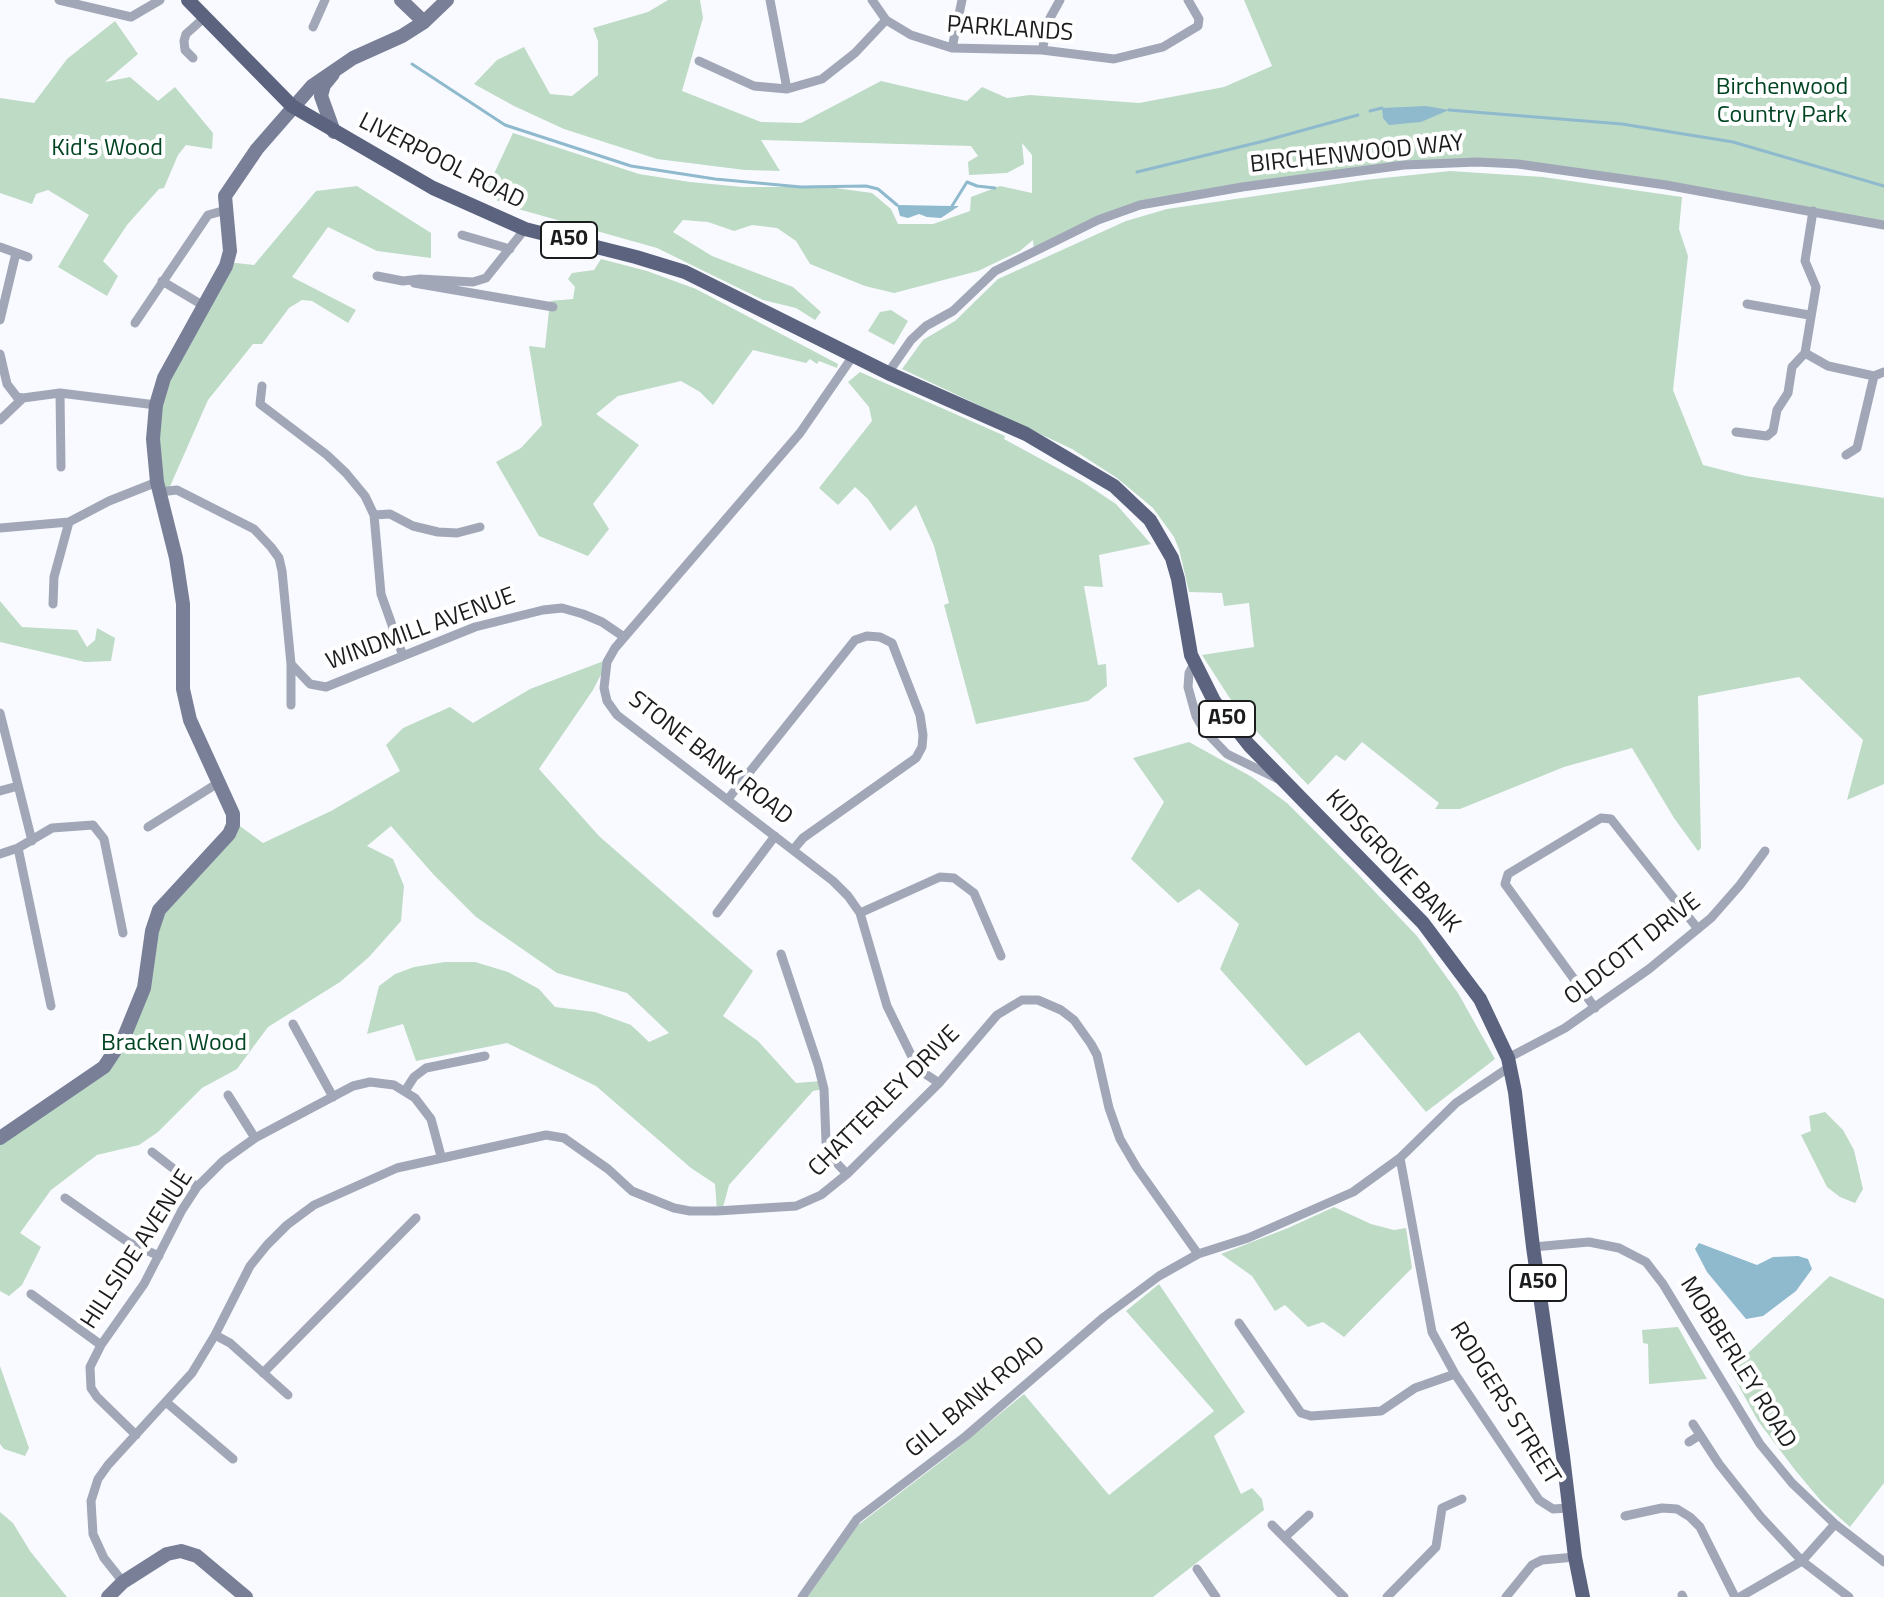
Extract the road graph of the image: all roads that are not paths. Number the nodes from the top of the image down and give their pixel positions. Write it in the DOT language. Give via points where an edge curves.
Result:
graph roads {
  1 [pos="59,0"];
  2 [pos="160,0"];
  3 [pos="188,0"];
  4 [pos="325,0"];
  5 [pos="401,0"];
  6 [pos="447,0"];
  7 [pos="770,0"];
  8 [pos="872,0"];
  9 [pos="962,0"];
  10 [pos="1060,0"];
  11 [pos="1188,0"];
  12 [pos="204,18"];
  13 [pos="886,20"];
  14 [pos="424,22"];
  15 [pos="313,27"];
  16 [pos="952,48"];
  17 [pos="1042,50"];
  18 [pos="193,58"];
  19 [pos="699,61"];
  20 [pos="338,68"];
  21 [pos="787,89"];
  22 [pos="292,106"];
  23 [pos="334,132"];
  24 [pos="226,210"];
  25 [pos="1813,211"];
  26 [pos="1884,225"];
  27 [pos="525,229"];
  28 [pos="462,235"];
  29 [pos="0,247"];
  30 [pos="510,249"];
  31 [pos="16,253"];
  32 [pos="28,257"];
  33 [pos="377,276"];
  34 [pos="162,281"];
  35 [pos="403,281"];
  36 [pos="1747,304"];
  37 [pos="204,306"];
  38 [pos="553,307"];
  39 [pos="1809,315"];
  40 [pos="0,320"];
  41 [pos="135,323"];
  42 [pos="1805,353"];
  43 [pos="0,354"];
  44 [pos="853,356"];
  45 [pos="888,373"];
  46 [pos="1879,374"];
  47 [pos="262,386"];
  48 [pos="60,393"];
  49 [pos="932,393"];
  50 [pos="23,398"];
  51 [pos="156,405"];
  52 [pos="0,420"];
  53 [pos="1736,432"];
  54 [pos="61,453"];
  55 [pos="47,454"];
  56 [pos="1846,455"];
  57 [pos="61,467"];
  58 [pos="158,487"];
  59 [pos="374,515"];
  60 [pos="69,522"];
  61 [pos="480,527"];
  62 [pos="0,528"];
  63 [pos="49,598"];
  64 [pos="624,637"];
  65 [pos="403,656"];
  66 [pos="291,664"];
  67 [pos="1194,664"];
  68 [pos="291,705"];
  69 [pos="0,713"];
  70 [pos="218,783"];
  71 [pos="1286,783"];
  72 [pos="18,786"];
  73 [pos="0,791"];
  74 [pos="728,799"];
  75 [pos="148,827"];
  76 [pos="775,836"];
  77 [pos="32,841"];
  78 [pos="18,848"];
  79 [pos="793,850"];
  80 [pos="1765,851"];
  81 [pos="0,854"];
  82 [pos="717,913"];
  83 [pos="860,913"];
  84 [pos="1698,929"];
  85 [pos="123,933"];
  86 [pos="781,954"];
  87 [pos="1001,956"];
  88 [pos="51,1006"];
  89 [pos="1595,1008"];
  90 [pos="293,1024"];
  91 [pos="485,1056"];
  92 [pos="1509,1062"];
  93 [pos="939,1083"];
  94 [pos="405,1091"];
  95 [pos="228,1095"];
  96 [pos="333,1097"];
  97 [pos="0,1138"];
  98 [pos="255,1138"];
  99 [pos="152,1152"];
  100 [pos="441,1156"];
  101 [pos="1400,1158"];
  102 [pos="847,1174"];
  103 [pos="197,1187"];
  104 [pos="67,1213"];
  105 [pos="416,1218"];
  106 [pos="1533,1247"];
  107 [pos="1198,1254"];
  108 [pos="159,1256"];
  109 [pos="31,1294"];
  110 [pos="1239,1323"];
  111 [pos="215,1335"];
  112 [pos="101,1345"];
  113 [pos="263,1373"];
  114 [pos="1455,1374"];
  115 [pos="288,1395"];
  116 [pos="166,1402"];
  117 [pos="1693,1424"];
  118 [pos="136,1435"];
  119 [pos="1700,1435"];
  120 [pos="1689,1442"];
  121 [pos="233,1459"];
  122 [pos="1462,1499"];
  123 [pos="1568,1508"];
  124 [pos="1309,1515"];
  125 [pos="1625,1516"];
  126 [pos="1835,1524"];
  127 [pos="1272,1525"];
  128 [pos="1285,1537"];
  129 [pos="1575,1557"];
  130 [pos="1802,1561"];
  131 [pos="1884,1562"];
  132 [pos="1197,1569"];
  133 [pos="123,1582"];
  134 [pos="108,1597"];
  135 [pos="246,1597"];
  136 [pos="802,1597"];
  137 [pos="1216,1597"];
  138 [pos="1344,1597"];
  139 [pos="1387,1597"];
  140 [pos="1506,1597"];
  141 [pos="1583,1597"];
  142 [pos="1737,1597"];
  143 [pos="1849,1597"];
  1 -- 2 [label="street" via="131,17"];
  3 -- 12 [label="main road, LIVERPOOL ROAD / A50"];
  4 -- 15 [label="street"];
  5 -- 14 [label="street"];
  6 -- 14 [label="street"];
  7 -- 21 [label="street"];
  8 -- 13 [label="street, PARKLANDS"];
  9 -- 16 [label="street"];
  10 -- 17 [label="street"];
  11 -- 17 [label="street, PARKLANDS" via="1198,26 1163,47 1114,59"];
  12 -- 18 [label="street" via="184,41"];
  12 -- 22 [label="main road, LIVERPOOL ROAD / A50"];
  13 -- 16 [label="street, PARKLANDS" via="911,35"];
  13 -- 21 [label="street" via="822,79"];
  14 -- 20 [label="street"];
  16 -- 17 [label="street, PARKLANDS"];
  19 -- 21 [label="street" via="754,86"];
  20 -- 22 [label="street"];
  20 -- 23 [label="street" via="321,96"];
  22 -- 23 [label="main road, LIVERPOOL ROAD / A50"];
  22 -- 24 [label="street" via="225,196"];
  23 -- 27 [label="main road, LIVERPOOL ROAD / A50" via="433,188"];
  24 -- 34 [label="street" via="208,215"];
  24 -- 37 [label="street" via="230,251"];
  25 -- 26 [label="street, BIRCHENWOOD WAY"];
  25 -- 39 [label="street" via="1805,261 1816,287"];
  25 -- 45 [label="street, BIRCHENWOOD WAY" via="1671,186 1477,162 1404,165 1192,195 1098,220 995,271 953,311 926,326"];
  27 -- 30 [label="street"];
  27 -- 44 [label="main road, LIVERPOOL ROAD / A50" via="685,272"];
  28 -- 30 [label="street"];
  29 -- 31 [label="street"];
  30 -- 35 [label="street" via="486,278 473,282"];
  31 -- 32 [label="street"];
  31 -- 40 [label="street"];
  33 -- 35 [label="street"];
  34 -- 37 [label="street"];
  34 -- 41 [label="street"];
  35 -- 38 [label="street"];
  36 -- 39 [label="street"];
  37 -- 51 [label="street" via="164,378"];
  39 -- 42 [label="street"];
  42 -- 46 [label="street" via="1828,366"];
  42 -- 53 [label="street" via="1792,367 1773,431 1767,436"];
  43 -- 50 [label="street" via="7,384"];
  44 -- 45 [label="main road, LIVERPOOL ROAD / A50"];
  44 -- 64 [label="street, STONE BANK ROAD" via="800,433"];
  45 -- 49 [label="main road, LIVERPOOL ROAD / A50"];
  46 -- 56 [label="street" via="1857,448"];
  47 -- 59 [label="street" via="260,404 346,473"];
  48 -- 50 [label="street"];
  48 -- 51 [label="street"];
  48 -- 54 [label="street"];
  49 -- 67 [label="main road, KIDSGROVE BANK / A50" via="1067,456 1138,506 1172,558"];
  50 -- 52 [label="street"];
  51 -- 58 [label="street"];
  54 -- 55 [label="street"];
  54 -- 57 [label="street"];
  58 -- 60 [label="street" via="109,501"];
  58 -- 66 [label="street, WINDMILL AVENUE" via="177,490 254,529 271,547 282,571"];
  58 -- 70 [label="street" via="183,604 183,689 190,720"];
  59 -- 61 [label="street" via="390,514 438,532"];
  59 -- 65 [label="street" via="381,594"];
  60 -- 62 [label="street"];
  60 -- 63 [label="street"];
  64 -- 65 [label="street, WINDMILL AVENUE" via="602,622 562,608 475,627"];
  64 -- 74 [label="street, STONE BANK ROAD" via="604,673 607,701 617,715"];
  65 -- 66 [label="street, WINDMILL AVENUE" via="326,687 310,684"];
  66 -- 68 [label="street"];
  67 -- 71 [label="main road, KIDSGROVE BANK / A50" via="1232,727"];
  67 -- 71 [label="street, KIDSGROVE BANK" via="1188,678 1190,697 1213,742"];
  69 -- 72 [label="street"];
  70 -- 75 [label="street"];
  70 -- 97 [label="street" via="233,825 159,910 144,988 124,1037 104,1067"];
  71 -- 92 [label="main road, KIDSGROVE BANK / A50" via="1423,923 1480,999"];
  72 -- 73 [label="street"];
  72 -- 77 [label="street"];
  74 -- 76 [label="street, STONE BANK ROAD"];
  74 -- 79 [label="street" via="855,640 880,637 892,643 920,715 922,747 916,758"];
  76 -- 79 [label="street, STONE BANK ROAD"];
  76 -- 82 [label="street"];
  77 -- 78 [label="street"];
  77 -- 85 [label="street" via="52,828 85,824 98,829"];
  78 -- 81 [label="street"];
  78 -- 88 [label="street"];
  79 -- 83 [label="street, STONE BANK ROAD" via="833,881"];
  80 -- 84 [label="street, OLDCOTT DRIVE"];
  83 -- 87 [label="street" via="940,877 954,878 974,893"];
  83 -- 93 [label="street, STONE BANK ROAD" via="887,1006 918,1069"];
  84 -- 89 [label="street, OLDCOTT DRIVE"];
  84 -- 89 [label="street" via="1611,819 1601,818 1508,874 1505,884"];
  86 -- 102 [label="street" via="824,1089 826,1142 831,1157"];
  89 -- 92 [label="street, OLDCOTT DRIVE"];
  90 -- 96 [label="street"];
  91 -- 94 [label="street" via="426,1068"];
  92 -- 101 [label="street, OLDCOTT DRIVE" via="1456,1103"];
  92 -- 106 [label="main road, A50"];
  93 -- 102 [label="street, CHATTERLEY DRIVE"];
  93 -- 107 [label="street, CHATTERLEY DRIVE" via="1004,1009 1022,1000 1038,1000 1061,1010 1083,1031 1097,1055 1120,1139"];
  94 -- 96 [label="street, HILLSIDE AVENUE" via="370,1082"];
  94 -- 100 [label="street" via="431,1119"];
  95 -- 98 [label="street"];
  96 -- 98 [label="street, HILLSIDE AVENUE"];
  98 -- 103 [label="street, HILLSIDE AVENUE"];
  99 -- 103 [label="street"];
  100 -- 102 [label="street, CHATTERLEY DRIVE" via="546,1135 564,1138 632,1191 690,1211 796,1206"];
  100 -- 111 [label="street, CHATTERLEY DRIVE" via="358,1184 287,1225 250,1266"];
  101 -- 107 [label="street, GILL BANK ROAD" via="1353,1192"];
  101 -- 114 [label="street, RODGERS STREET" via="1432,1332"];
  103 -- 108 [label="street, HILLSIDE AVENUE"];
  104 -- 108 [label="street" via="69,1201 128,1242"];
  105 -- 113 [label="street"];
  106 -- 123 [label="main road, A50"];
  106 -- 126 [label="street, MOBBERLEY ROAD" via="1589,1242 1619,1248 1646,1262 1760,1444"];
  107 -- 136 [label="street, GILL BANK ROAD" via="1104,1317 966,1436 857,1519"];
  108 -- 112 [label="street, HILLSIDE AVENUE"];
  109 -- 112 [label="street"];
  110 -- 114 [label="street" via="1301,1413 1311,1416 1381,1411 1415,1388"];
  111 -- 113 [label="street"];
  111 -- 116 [label="street, CHATTERLEY DRIVE"];
  112 -- 118 [label="street, HILLSIDE AVENUE" via="90,1367 91,1388"];
  113 -- 115 [label="street"];
  114 -- 123 [label="street, RODGERS STREET" via="1539,1500 1553,1509"];
  116 -- 118 [label="street, CHATTERLEY DRIVE"];
  116 -- 121 [label="street"];
  117 -- 119 [label="street"];
  118 -- 133 [label="street, CHATTERLEY DRIVE" via="98,1479 91,1501 93,1534"];
  119 -- 120 [label="street"];
  119 -- 130 [label="street" via="1743,1497"];
  122 -- 139 [label="street" via="1439,1505 1436,1547"];
  123 -- 129 [label="main road, A50"];
  124 -- 128 [label="street"];
  125 -- 142 [label="street" via="1662,1508 1690,1517"];
  126 -- 130 [label="street"];
  126 -- 131 [label="street, MOBBERLEY ROAD"];
  127 -- 128 [label="street"];
  128 -- 138 [label="street"];
  129 -- 140 [label="street" via="1532,1565"];
  129 -- 141 [label="main road, A50"];
  130 -- 142 [label="street"];
  130 -- 143 [label="street"];
  132 -- 137 [label="street"];
  133 -- 134 [label="street"];
  133 -- 135 [label="street" via="181,1551 197,1556"];
}
